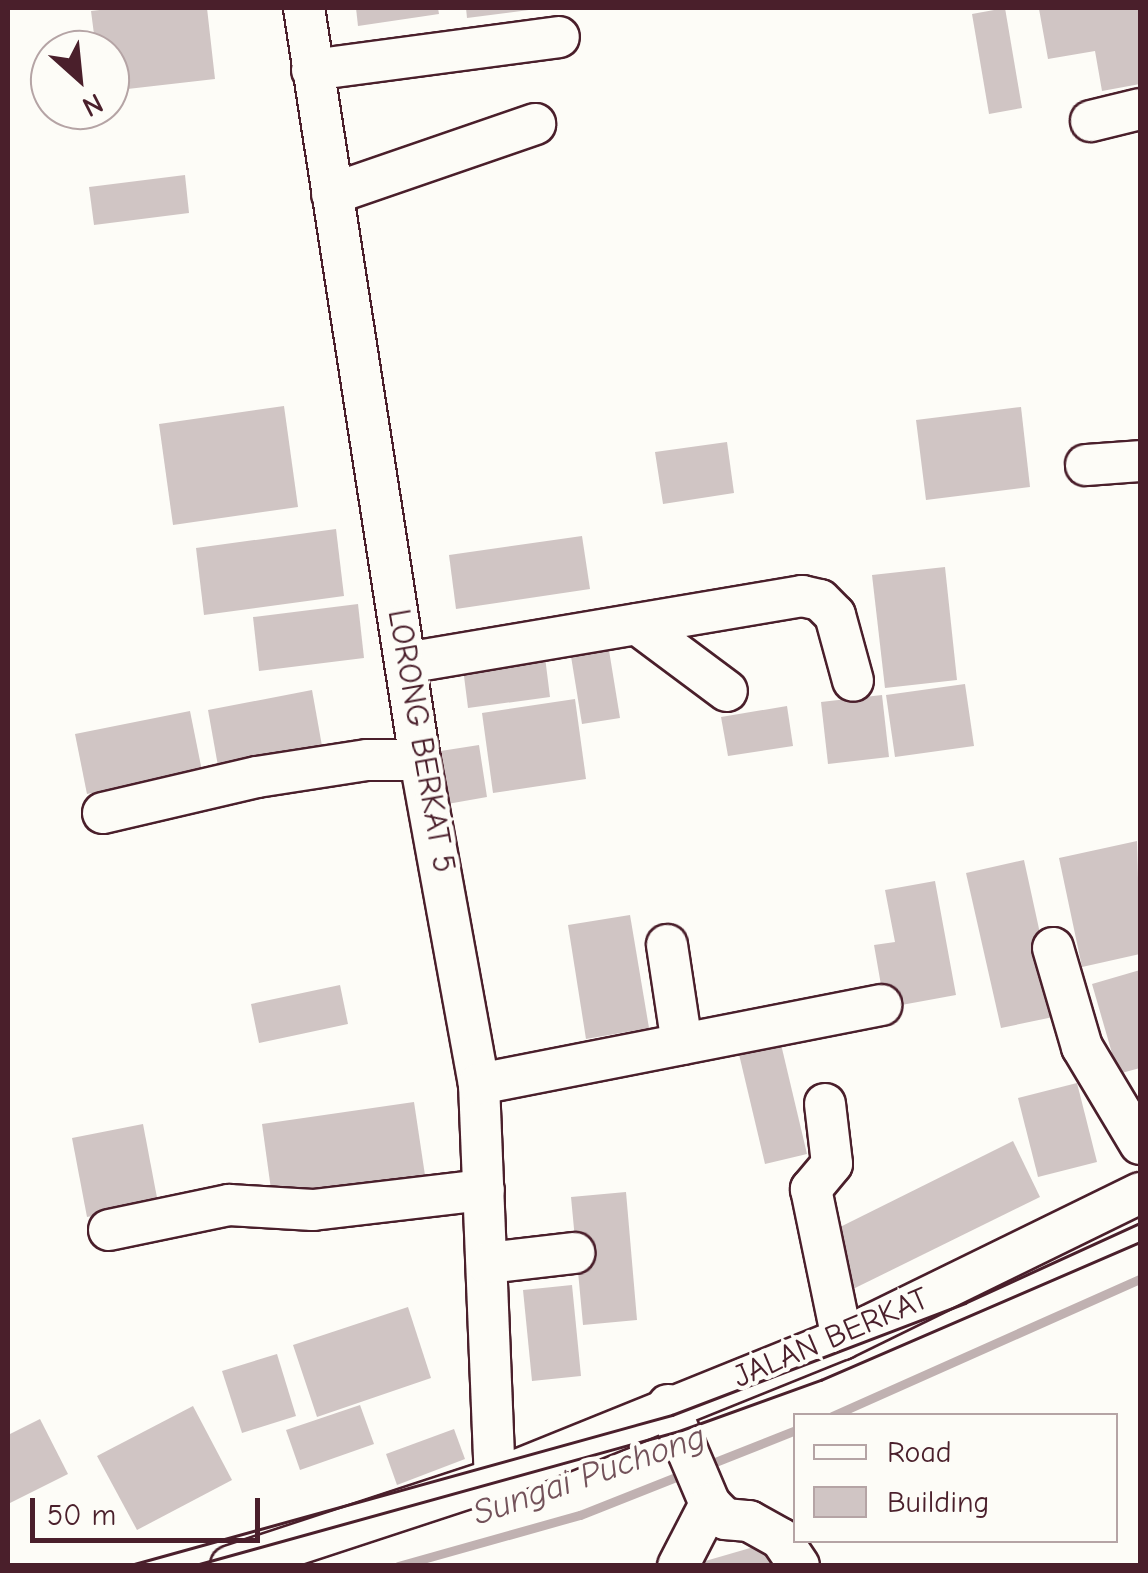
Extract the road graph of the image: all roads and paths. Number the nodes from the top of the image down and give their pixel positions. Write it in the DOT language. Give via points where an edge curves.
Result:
graph roads {
  1 [pos="304,8"];
  2 [pos="559,37"];
  3 [pos="312,70"];
  4 [pos="1140,109"];
  5 [pos="1091,122"];
  6 [pos="535,124"];
  7 [pos="332,194"];
  8 [pos="1140,462"];
  9 [pos="1086,465"];
  10 [pos="637,624"];
  11 [pos="406,663"];
  12 [pos="853,682"];
  13 [pos="727,691"];
  14 [pos="420,760"];
  15 [pos="103,813"];
  16 [pos="667,945"];
  17 [pos="1053,948"];
  18 [pos="882,1005"];
  19 [pos="682,1044"];
  20 [pos="479,1084"];
  21 [pos="825,1104"];
  22 [pos="1140,1144"];
  23 [pos="484,1190"];
  24 [pos="1140,1193"];
  25 [pos="109,1230"];
  26 [pos="574,1253"];
  27 [pos="487,1263"];
  28 [pos="842,1339"];
  29 [pos="668,1405"];
  30 [pos="495,1479"];
  31 [pos="707,1497"];
  32 [pos="231,1566"];
  33 [pos="678,1566"];
  34 [pos="799,1566"];
  1 -- 3 [label="street, LORONG BERKAT 5"];
  2 -- 3 [label="street"];
  3 -- 7 [label="street, LORONG BERKAT 5"];
  4 -- 5 [label="street"];
  6 -- 7 [label="street"];
  7 -- 11 [label="street, LORONG BERKAT 5"];
  8 -- 9 [label="street"];
  10 -- 11 [label="street"];
  10 -- 12 [label="street" via="802,596 820,600 835,615"];
  10 -- 13 [label="street"];
  11 -- 14 [label="street, LORONG BERKAT 5"];
  14 -- 15 [label="street" via="367,760 257,776"];
  14 -- 20 [label="street, LORONG BERKAT 5"];
  16 -- 19 [label="street"];
  17 -- 22 [label="street" via="1082,1047"];
  18 -- 19 [label="street"];
  19 -- 20 [label="street"];
  20 -- 23 [label="street, LORONG BERKAT 5"];
  21 -- 28 [label="street" via="832,1164 811,1189"];
  23 -- 25 [label="street" via="313,1210 229,1205"];
  23 -- 27 [label="street, LORONG BERKAT 5"];
  24 -- 28 [label="street, JALAN BERKAT"];
  26 -- 27 [label="street"];
  27 -- 30 [label="street, LORONG BERKAT 5"];
  28 -- 29 [label="street, JALAN BERKAT"];
  29 -- 30 [label="street, JALAN BERKAT"];
  29 -- 31 [label="street"];
  30 -- 32 [label="street, JALAN BERKAT"];
  31 -- 33 [label="street"];
  31 -- 34 [label="street" via="725,1519 781,1538"];
}
